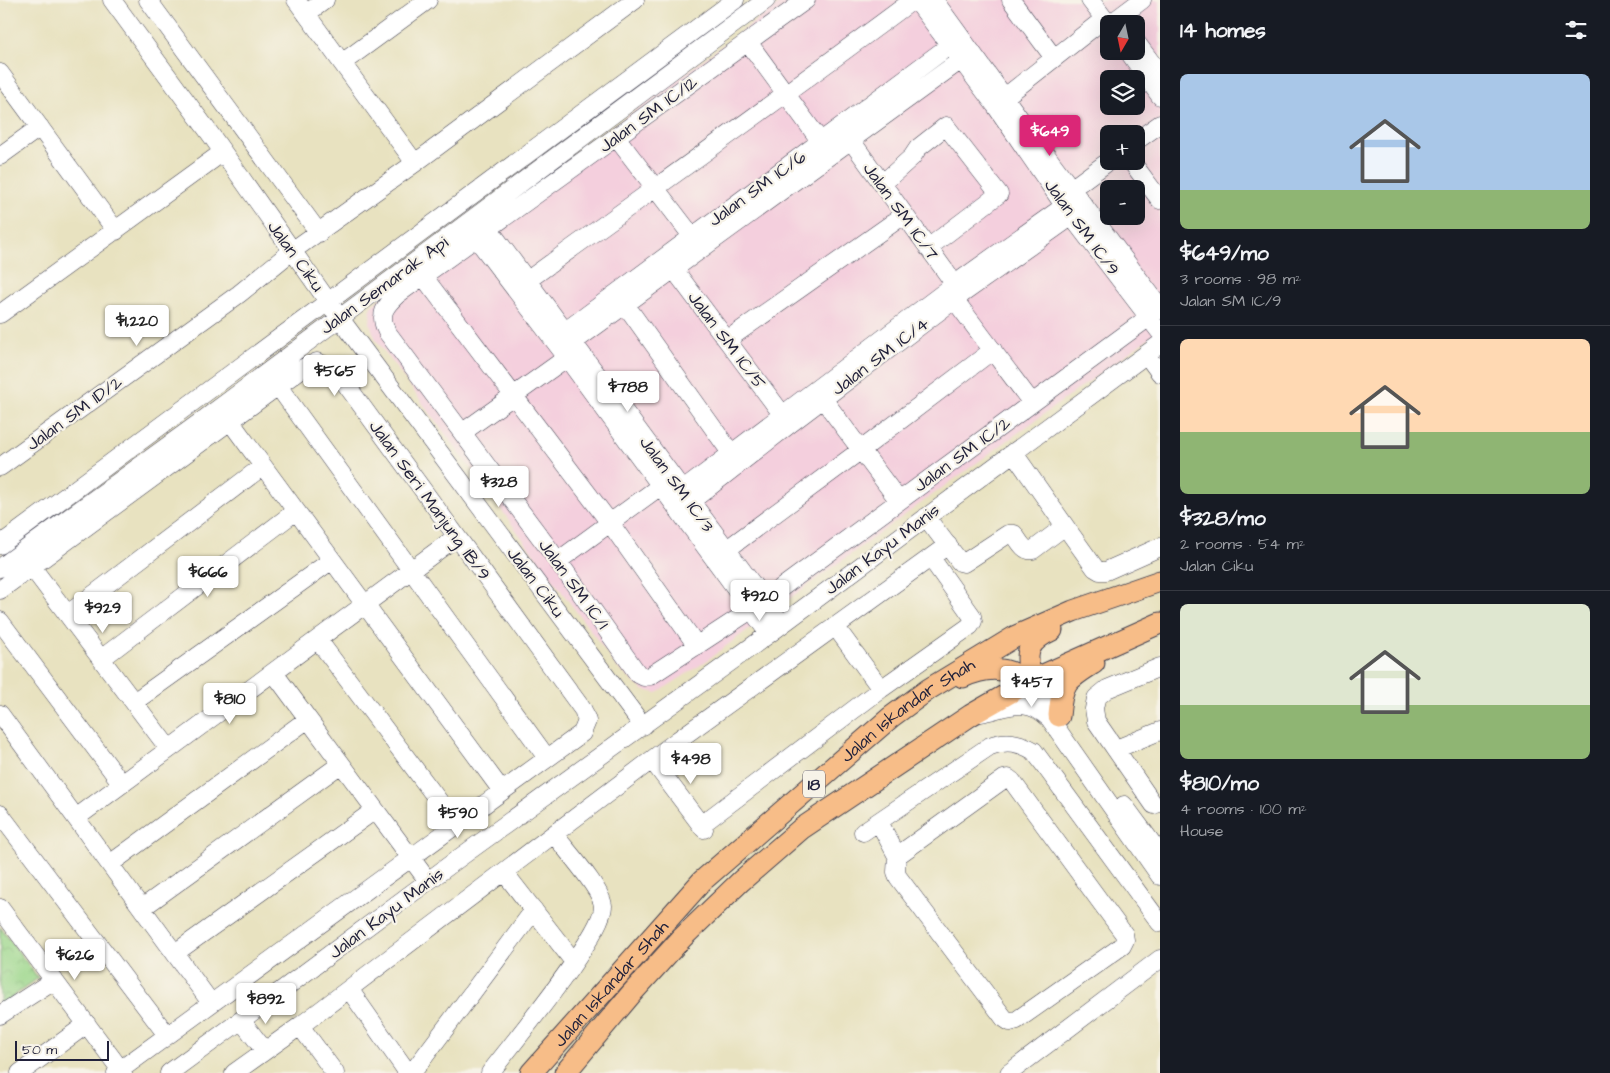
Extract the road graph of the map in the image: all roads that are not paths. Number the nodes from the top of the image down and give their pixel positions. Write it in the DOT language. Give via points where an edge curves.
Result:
graph roads {
  1 [pos="112,0"];
  2 [pos="148,0"];
  3 [pos="325,0"];
  4 [pos="428,0"];
  5 [pos="635,0"];
  6 [pos="735,0"];
  7 [pos="766,0"];
  8 [pos="806,0"];
  9 [pos="914,0"];
  10 [pos="934,0"];
  11 [pos="1011,0"];
  12 [pos="1090,0"];
  13 [pos="1105,0"];
  14 [pos="1142,0"];
  15 [pos="301,7"];
  16 [pos="1106,15"];
  17 [pos="1111,15"];
  18 [pos="1123,15"];
  19 [pos="1100,30"];
  20 [pos="955,41"];
  21 [pos="748,42"];
  22 [pos="966,56"];
  23 [pos="1054,58"];
  24 [pos="1145,58"];
  25 [pos="1137,60"];
  26 [pos="342,63"];
  27 [pos="0,73"];
  28 [pos="1157,79"];
  29 [pos="787,94"];
  30 [pos="1005,97"];
  31 [pos="1160,124"];
  32 [pos="40,127"];
  33 [pos="846,134"];
  34 [pos="1145,135"];
  35 [pos="616,137"];
  36 [pos="822,142"];
  37 [pos="223,152"];
  38 [pos="0,156"];
  39 [pos="415,163"];
  40 [pos="1101,170"];
  41 [pos="1138,170"];
  42 [pos="882,184"];
  43 [pos="655,187"];
  44 [pos="1160,200"];
  45 [pos="1072,202"];
  46 [pos="459,204"];
  47 [pos="904,215"];
  48 [pos="478,227"];
  49 [pos="116,230"];
  50 [pos="319,232"];
  51 [pos="692,236"];
  52 [pos="928,248"];
  53 [pos="292,251"];
  54 [pos="669,262"];
  55 [pos="423,276"];
  56 [pos="528,280"];
  57 [pos="955,292"];
  58 [pos="329,302"];
  59 [pos="625,304"];
  60 [pos="1156,311"];
  61 [pos="0,314"];
  62 [pos="339,317"];
  63 [pos="1160,332"];
  64 [pos="727,340"];
  65 [pos="567,345"];
  66 [pos="1153,349"];
  67 [pos="993,350"];
  68 [pos="1160,373"];
  69 [pos="278,386"];
  70 [pos="514,395"];
  71 [pos="823,399"];
  72 [pos="1032,403"];
  73 [pos="786,419"];
  74 [pos="230,421"];
  75 [pos="463,432"];
  76 [pos="861,450"];
  77 [pos="1013,452"];
  78 [pos="731,453"];
  79 [pos="263,466"];
  80 [pos="0,467"];
  81 [pos="676,494"];
  82 [pos="899,500"];
  83 [pos="296,511"];
  84 [pos="926,517"];
  85 [pos="610,523"];
  86 [pos="1065,526"];
  87 [pos="456,537"];
  88 [pos="5,541"];
  89 [pos="948,545"];
  90 [pos="1160,547"];
  91 [pos="726,550"];
  92 [pos="21,552"];
  93 [pos="931,558"];
  94 [pos="332,560"];
  95 [pos="558,561"];
  96 [pos="32,567"];
  97 [pos="0,568"];
  98 [pos="412,570"];
  99 [pos="1160,582"];
  100 [pos="0,590"];
  101 [pos="365,605"];
  102 [pos="757,605"];
  103 [pos="68,614"];
  104 [pos="0,621"];
  105 [pos="835,626"];
  106 [pos="1154,626"];
  107 [pos="775,629"];
  108 [pos="318,640"];
  109 [pos="697,646"];
  110 [pos="101,659"];
  111 [pos="1160,667"];
  112 [pos="274,673"];
  113 [pos="1032,680"];
  114 [pos="881,689"];
  115 [pos="134,702"];
  116 [pos="971,715"];
  117 [pos="1059,716"];
  118 [pos="891,717"];
  119 [pos="308,719"];
  120 [pos="3,724"];
  121 [pos="643,726"];
  122 [pos="1160,731"];
  123 [pos="170,749"];
  124 [pos="1116,749"];
  125 [pos="547,758"];
  126 [pos="652,760"];
  127 [pos="341,764"];
  128 [pos="122,784"];
  129 [pos="502,791"];
  130 [pos="1157,804"];
  131 [pos="375,810"];
  132 [pos="0,814"];
  133 [pos="1132,815"];
  134 [pos="76,818"];
  135 [pos="879,822"];
  136 [pos="456,824"];
  137 [pos="863,832"];
  138 [pos="554,834"];
  139 [pos="1160,854"];
  140 [pos="897,856"];
  141 [pos="410,858"];
  142 [pos="110,864"];
  143 [pos="504,872"];
  144 [pos="1160,876"];
  145 [pos="428,881"];
  146 [pos="0,908"];
  147 [pos="142,908"];
  148 [pos="534,910"];
  149 [pos="1160,923"];
  150 [pos="175,953"];
  151 [pos="1160,959"];
  152 [pos="574,962"];
  153 [pos="54,980"];
  154 [pos="348,989"];
  155 [pos="212,1003"];
  156 [pos="0,1015"];
  157 [pos="241,1020"];
  158 [pos="87,1024"];
  159 [pos="300,1026"];
  160 [pos="167,1035"];
  161 [pos="265,1051"];
  162 [pos="254,1068"];
  163 [pos="120,1072"];
  164 [pos="20,1073"];
  165 [pos="169,1073"];
  166 [pos="234,1073"];
  167 [pos="335,1073"];
  168 [pos="408,1073"];
  169 [pos="412,1073"];
  170 [pos="490,1073"];
  171 [pos="531,1073"];
  172 [pos="565,1073"];
  173 [pos="1009,1073"];
  1 -- 37 [label="street, Jalan Ciku"];
  2 -- 50 [label="street"];
  3 -- 15 [label="street"];
  4 -- 26 [label="street"];
  5 -- 39 [label="street, Jalan SM 1D/2"];
  6 -- 46 [label="street, Jalan Semarak Api"];
  7 -- 48 [label="street, Jalan Semarak Api"];
  8 -- 21 [label="street, Jalan SM 1C/12"];
  9 -- 20 [label="street, Jalan SM 1C/9"];
  9 -- 29 [label="street"];
  10 -- 20 [label="street, Jalan SM 1C/9"];
  11 -- 23 [label="street"];
  12 -- 16 [label="street"];
  13 -- 17 [label="street"];
  14 -- 18 [label="street"];
  15 -- 26 [label="street"];
  19 -- 23 [label="street"];
  20 -- 22 [label="street, Jalan SM 1C/9"];
  20 -- 33 [label="street, Jalan SM 1C/6"];
  21 -- 29 [label="street"];
  21 -- 35 [label="street, Jalan SM 1C/12"];
  22 -- 30 [label="street, Jalan SM 1C/9"];
  22 -- 33 [label="street, Jalan SM 1C/6"];
  22 -- 45 [label="street, Jalan SM 1C/9" via="995,105"];
  23 -- 30 [label="street"];
  24 -- 28 [label="street"];
  25 -- 28 [label="street"];
  26 -- 39 [label="street"];
  27 -- 32 [label="street"];
  29 -- 36 [label="street"];
  29 -- 43 [label="street"];
  30 -- 45 [label="street, Jalan SM 1C/9"];
  31 -- 34 [label="street"];
  32 -- 38 [label="street"];
  32 -- 49 [label="street"];
  33 -- 36 [label="street, Jalan SM 1C/6"];
  33 -- 42 [label="street, Jalan SM 1C/7"];
  33 -- 54 [label="street, Jalan SM 1C/6"];
  35 -- 43 [label="street"];
  35 -- 48 [label="street, Jalan SM 1C/12"];
  36 -- 51 [label="street, Jalan SM 1C/6"];
  37 -- 49 [label="street"];
  37 -- 53 [label="street, Jalan Ciku"];
  39 -- 50 [label="street, Jalan SM 1D/2"];
  40 -- 45 [label="street, Jalan SM 1C/4"];
  41 -- 44 [label="street"];
  42 -- 47 [label="street, Jalan SM 1C/7"];
  42 -- 52 [label="street" via="918,148 946,126 999,194"];
  43 -- 51 [label="street"];
  43 -- 56 [label="street"];
  45 -- 57 [label="street, Jalan SM 1C/4"];
  45 -- 60 [label="street, Jalan SM 1C/9"];
  46 -- 48 [label="street, Jalan SM 1C/3"];
  46 -- 58 [label="street, Jalan Semarak Api"];
  47 -- 52 [label="street, Jalan SM 1C/7"];
  47 -- 64 [label="street"];
  48 -- 55 [label="street, Jalan SM 1C/1"];
  48 -- 56 [label="street, Jalan SM 1C/3"];
  48 -- 62 [label="street, Jalan Semarak Api"];
  48 -- 65 [label="street, Jalan SM 1C/3"];
  49 -- 61 [label="street"];
  50 -- 53 [label="street, Jalan SM 1D/2"];
  51 -- 54 [label="street, Jalan SM 1C/6"];
  52 -- 57 [label="street, Jalan SM 1C/7"];
  53 -- 58 [label="street, Jalan Ciku"];
  53 -- 80 [label="street, Jalan SM 1D/2" via="239,294"];
  54 -- 59 [label="street, Jalan SM 1C/6"];
  54 -- 64 [label="street, Jalan SM 1C/5"];
  54 -- 65 [label="street, Jalan SM 1C/6"];
  55 -- 70 [label="street"];
  55 -- 75 [label="street, Jalan SM 1C/1" via="386,305 383,324"];
  56 -- 65 [label="street, Jalan SM 1C/3"];
  57 -- 67 [label="street, Jalan SM 1C/7"];
  57 -- 71 [label="street, Jalan SM 1C/4"];
  57 -- 73 [label="street, Jalan SM 1C/4"];
  58 -- 62 [label="street, Jalan Ciku"];
  58 -- 88 [label="street, Jalan Semarak Api"];
  59 -- 65 [label="street, Jalan SM 1C/6"];
  59 -- 78 [label="street"];
  60 -- 63 [label="street, Jalan SM 1C/9"];
  60 -- 72 [label="street, Jalan SM 1C/2"];
  62 -- 92 [label="street, Jalan Semarak Api"];
  62 -- 121 [label="street, Jalan Ciku"];
  64 -- 73 [label="street, Jalan SM 1C/5"];
  65 -- 70 [label="street"];
  65 -- 81 [label="street, Jalan SM 1C/3"];
  66 -- 68 [label="street"];
  66 -- 77 [label="street, Jalan Kayu Manis"];
  67 -- 72 [label="street, Jalan SM 1C/7"];
  67 -- 76 [label="street"];
  69 -- 74 [label="street, Jalan Seri Manjung 1B/9"];
  69 -- 87 [label="street, Jalan Seri Manjung 1B/9" via="317,362 329,367 345,383"];
  69 -- 98 [label="street"];
  70 -- 75 [label="street"];
  70 -- 85 [label="street"];
  71 -- 73 [label="street, Jalan SM 1C/4"];
  71 -- 76 [label="street"];
  72 -- 82 [label="street, Jalan SM 1C/2"];
  73 -- 78 [label="street, Jalan SM 1C/4"];
  73 -- 81 [label="street, Jalan SM 1C/4"];
  74 -- 79 [label="street"];
  74 -- 96 [label="street, Jalan Seri Manjung 1B/9"];
  75 -- 95 [label="street, Jalan SM 1C/1"];
  76 -- 82 [label="street"];
  76 -- 91 [label="street"];
  77 -- 84 [label="street, Jalan Kayu Manis"];
  77 -- 86 [label="street"];
  78 -- 81 [label="street, Jalan SM 1C/4"];
  79 -- 83 [label="street"];
  79 -- 103 [label="street"];
  81 -- 85 [label="street"];
  81 -- 91 [label="street, Jalan SM 1C/3"];
  81 -- 102 [label="street, Jalan SM 1C/3"];
  82 -- 102 [label="street, Jalan SM 1C/2"];
  83 -- 94 [label="street"];
  83 -- 110 [label="street"];
  84 -- 89 [label="street"];
  84 -- 107 [label="street, Jalan Kayu Manis"];
  85 -- 95 [label="street"];
  85 -- 109 [label="street"];
  86 -- 89 [label="street" via="1033,550 1026,550 1014,534 1008,534 964,563"];
  86 -- 90 [label="street" via="1100,571"];
  87 -- 98 [label="street"];
  87 -- 125 [label="street, Jalan Seri Manjung 1B/9" via="583,710 587,721 582,733"];
  88 -- 92 [label="street"];
  89 -- 93 [label="street"];
  91 -- 102 [label="street, Jalan SM 1C/3"];
  92 -- 96 [label="street"];
  92 -- 97 [label="street, Jalan Semarak Api"];
  93 -- 105 [label="street"];
  93 -- 114 [label="street" via="973,622"];
  94 -- 101 [label="street"];
  94 -- 115 [label="street"];
  95 -- 109 [label="street, Jalan SM 1C/1" via="638,674 650,676"];
  96 -- 100 [label="street, Jalan Seri Manjung 1B/9"];
  96 -- 103 [label="street"];
  98 -- 101 [label="street"];
  98 -- 125 [label="street"];
  99 -- 113 [label="main road" via="1039,636 1031,645 1027,663"];
  99 -- 118 [label="main road, Jalan Iskandar Shah / 18" via="1016,636 929,689"];
  101 -- 108 [label="street"];
  101 -- 129 [label="street"];
  102 -- 107 [label="street, Jalan SM 1C/3"];
  102 -- 109 [label="street, Jalan SM 1C/1"];
  103 -- 110 [label="street"];
  104 -- 128 [label="street"];
  105 -- 114 [label="street"];
  105 -- 126 [label="street"];
  106 -- 113 [label="main road, Jalan Iskandar Shah / 18"];
  106 -- 117 [label="main road" via="1071,678 1060,698"];
  107 -- 121 [label="street, Jalan Kayu Manis"];
  108 -- 112 [label="street"];
  108 -- 136 [label="street"];
  110 -- 115 [label="street"];
  111 -- 124 [label="street" via="1107,689 1096,698 1096,721"];
  112 -- 119 [label="street"];
  112 -- 123 [label="street"];
  113 -- 116 [label="main road, Jalan Iskandar Shah / 18"];
  113 -- 117 [label="street"];
  113 -- 118 [label="main road" via="1009,671 984,669 954,681"];
  114 -- 126 [label="street" via="703,827"];
  115 -- 123 [label="street"];
  116 -- 144 [label="street" via="1020,704 1040,709"];
  116 -- 172 [label="main road, Jalan Iskandar Shah / 18" via="801,829 741,881 682,938"];
  117 -- 133 [label="street"];
  118 -- 171 [label="main road, Jalan Iskandar Shah / 18" via="702,880"];
  119 -- 127 [label="street"];
  119 -- 142 [label="street"];
  120 -- 134 [label="street"];
  121 -- 145 [label="street, Jalan Kayu Manis"];
  122 -- 124 [label="street"];
  123 -- 128 [label="street"];
  124 -- 130 [label="street"];
  125 -- 129 [label="street"];
  126 -- 138 [label="street"];
  127 -- 131 [label="street"];
  127 -- 147 [label="street"];
  128 -- 134 [label="street"];
  129 -- 136 [label="street"];
  130 -- 133 [label="street"];
  131 -- 141 [label="street"];
  131 -- 150 [label="street"];
  132 -- 160 [label="street"];
  133 -- 139 [label="street"];
  134 -- 142 [label="street"];
  135 -- 137 [label="street"];
  135 -- 140 [label="street"];
  135 -- 149 [label="street" via="990,746 1002,742 1027,746 1034,751"];
  136 -- 141 [label="street"];
  138 -- 143 [label="street"];
  138 -- 152 [label="street" via="599,892 603,905 596,928"];
  140 -- 140 [label="street" via="898,877 1010,1022 1025,1015 1122,946 1125,940 1124,934 1008,778"];
  141 -- 145 [label="street"];
  141 -- 155 [label="street"];
  142 -- 147 [label="street"];
  143 -- 148 [label="street"];
  143 -- 154 [label="street"];
  145 -- 157 [label="street, Jalan Kayu Manis"];
  146 -- 153 [label="street"];
  147 -- 150 [label="street"];
  148 -- 152 [label="street"];
  148 -- 169 [label="street"];
  150 -- 155 [label="street"];
  151 -- 173 [label="street"];
  152 -- 170 [label="street"];
  153 -- 156 [label="street"];
  153 -- 158 [label="street"];
  154 -- 159 [label="street"];
  154 -- 168 [label="street"];
  155 -- 160 [label="street"];
  157 -- 161 [label="street"];
  157 -- 165 [label="street, Jalan Kayu Manis"];
  158 -- 163 [label="street"];
  158 -- 164 [label="street"];
  159 -- 161 [label="street"];
  159 -- 167 [label="street"];
  160 -- 163 [label="street"];
  161 -- 162 [label="street"];
  162 -- 166 [label="street"];
}
